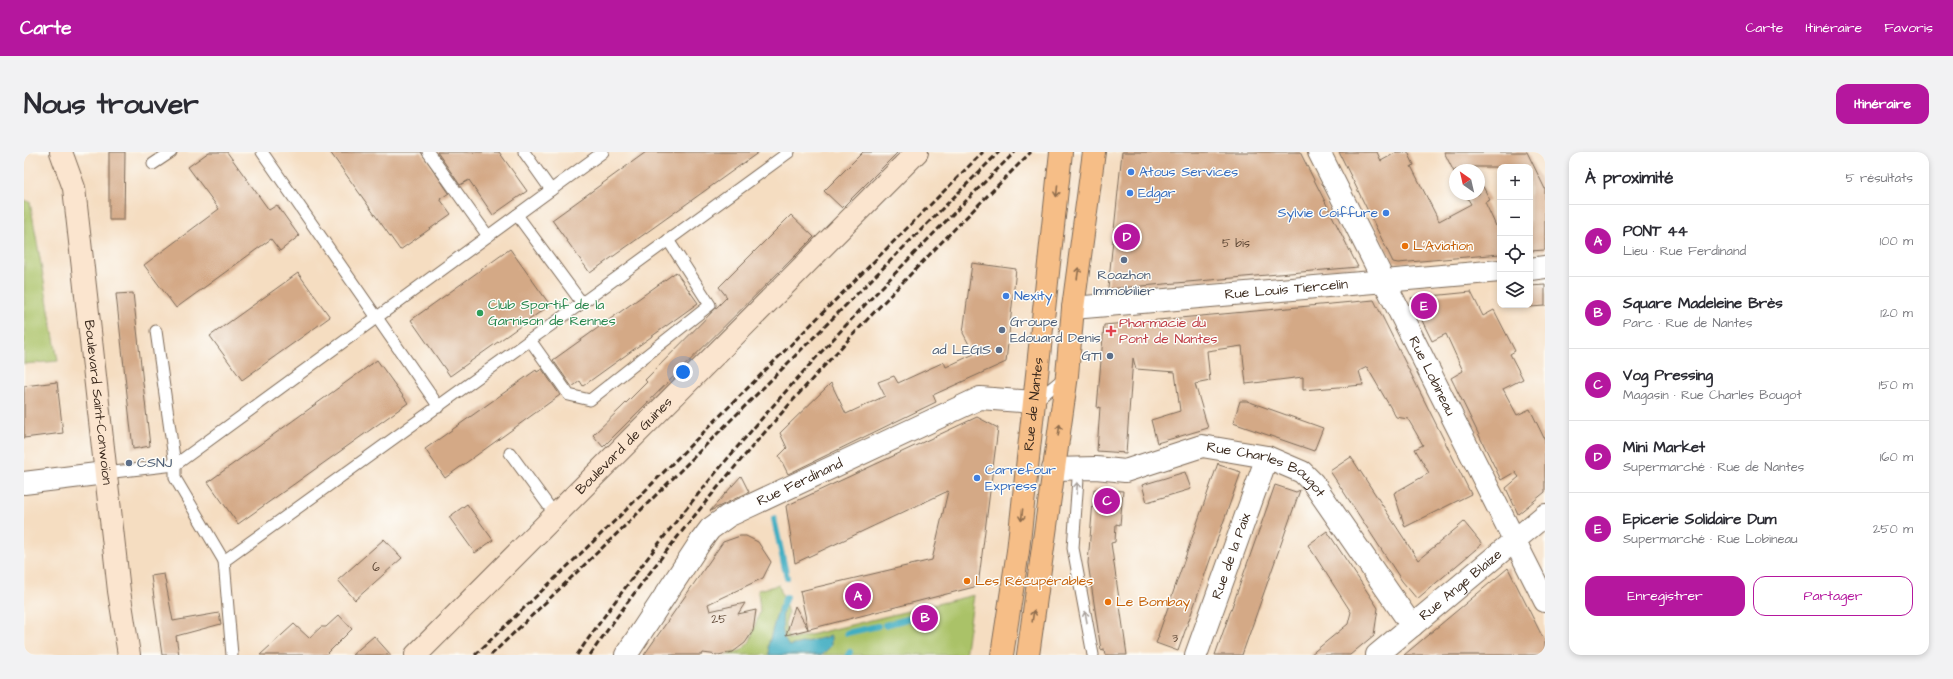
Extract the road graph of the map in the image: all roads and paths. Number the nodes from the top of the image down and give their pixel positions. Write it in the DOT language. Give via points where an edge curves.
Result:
graph roads {
  1 [pos="61,152"];
  2 [pos="171,152"];
  3 [pos="262,152"];
  4 [pos="428,152"];
  5 [pos="524,152"];
  6 [pos="603,152"];
  7 [pos="916,152"];
  8 [pos="1061,152"];
  9 [pos="1094,152"];
  10 [pos="1319,152"];
  11 [pos="783,154"];
  12 [pos="153,164"];
  13 [pos="551,190"];
  14 [pos="517,215"];
  15 [pos="488,236"];
  16 [pos="668,240"];
  17 [pos="1545,268"];
  18 [pos="1533,269"];
  19 [pos="1497,271"];
  20 [pos="1384,282"];
  21 [pos="582,303"];
  22 [pos="1073,308"];
  23 [pos="376,318"];
  24 [pos="156,331"];
  25 [pos="530,340"];
  26 [pos="1067,375"];
  27 [pos="1034,402"];
  28 [pos="439,407"];
  29 [pos="510,453"];
  30 [pos="1267,456"];
  31 [pos="175,465"];
  32 [pos="1053,469"];
  33 [pos="1084,469"];
  34 [pos="105,473"];
  35 [pos="24,483"];
  36 [pos="1545,515"];
  37 [pos="556,516"];
  38 [pos="1514,540"];
  39 [pos="224,561"];
  40 [pos="1545,601"];
  41 [pos="1412,626"];
  42 [pos="1030,652"];
  43 [pos="130,655"];
  44 [pos="232,655"];
  45 [pos="416,655"];
  46 [pos="626,655"];
  47 [pos="1002,655"];
  48 [pos="1093,655"];
  49 [pos="1196,655"];
  50 [pos="1377,655"];
  1 -- 34 [label="street, Boulevard Saint-Conwoïon" via="74,188"];
  2 -- 12 [label="lane"];
  3 -- 23 [label="lane"];
  4 -- 15 [label="lane"];
  5 -- 13 [label="lane"];
  6 -- 13 [label="lane"];
  7 -- 37 [label="street, Boulevard de Guines"];
  8 -- 27 [label="main road, Rue de Nantes, one-way"];
  22 -- 9 [label="main road, Rue de Nantes, one-way"];
  10 -- 20 [label="street, Rue Lobineau"];
  11 -- 16 [label="lane"];
  13 -- 14 [label="lane"];
  14 -- 15 [label="lane"];
  14 -- 21 [label="lane"];
  15 -- 23 [label="lane"];
  16 -- 21 [label="lane"];
  16 -- 25 [label="lane" via="710,305 590,400 569,395"];
  17 -- 18 [label="street"];
  19 -- 20 [label="street, Rue Louis Tiercelin"];
  20 -- 22 [label="street, Rue Louis Tiercelin"];
  20 -- 38 [label="street, Rue Lobineau"];
  21 -- 25 [label="lane"];
  22 -- 26 [label="main road, Rue de Nantes"];
  23 -- 28 [label="lane"];
  23 -- 31 [label="lane"];
  24 -- 31 [label="lane"];
  25 -- 28 [label="lane"];
  26 -- 27 [label="lane"];
  32 -- 26 [label="main road, Rue de Nantes, one-way"];
  27 -- 46 [label="street, Rue Ferdinand" via="980,398 728,516 710,529 701,540"];
  27 -- 47 [label="main road, Rue de Nantes, one-way" via="1018,551"];
  28 -- 39 [label="lane"];
  29 -- 37 [label="lane"];
  30 -- 33 [label="street, Rue Charles Bougot" via="1202,446 1125,471"];
  30 -- 41 [label="street, Rue Charles Bougot" via="1302,472 1313,482"];
  30 -- 49 [label="street, Rue de la Paix"];
  31 -- 34 [label="lane"];
  31 -- 39 [label="lane" via="175,478"];
  32 -- 33 [label="street, Rue Charles Bougot"];
  42 -- 32 [label="main road, Rue de Nantes, one-way"];
  48 -- 33 [label="lane, one-way" via="1073,548 1078,479"];
  34 -- 35 [label="street"];
  34 -- 43 [label="street, Boulevard Saint-Conwoïon" via="119,591"];
  36 -- 38 [label="street, Rue Ange Blaize"];
  37 -- 45 [label="street, Boulevard de Guines"];
  38 -- 40 [label="street, Rue Lobineau"];
  38 -- 41 [label="street, Rue Ange Blaize"];
  39 -- 44 [label="lane"];
  41 -- 50 [label="street, Rue Ange Blaize"];
}
